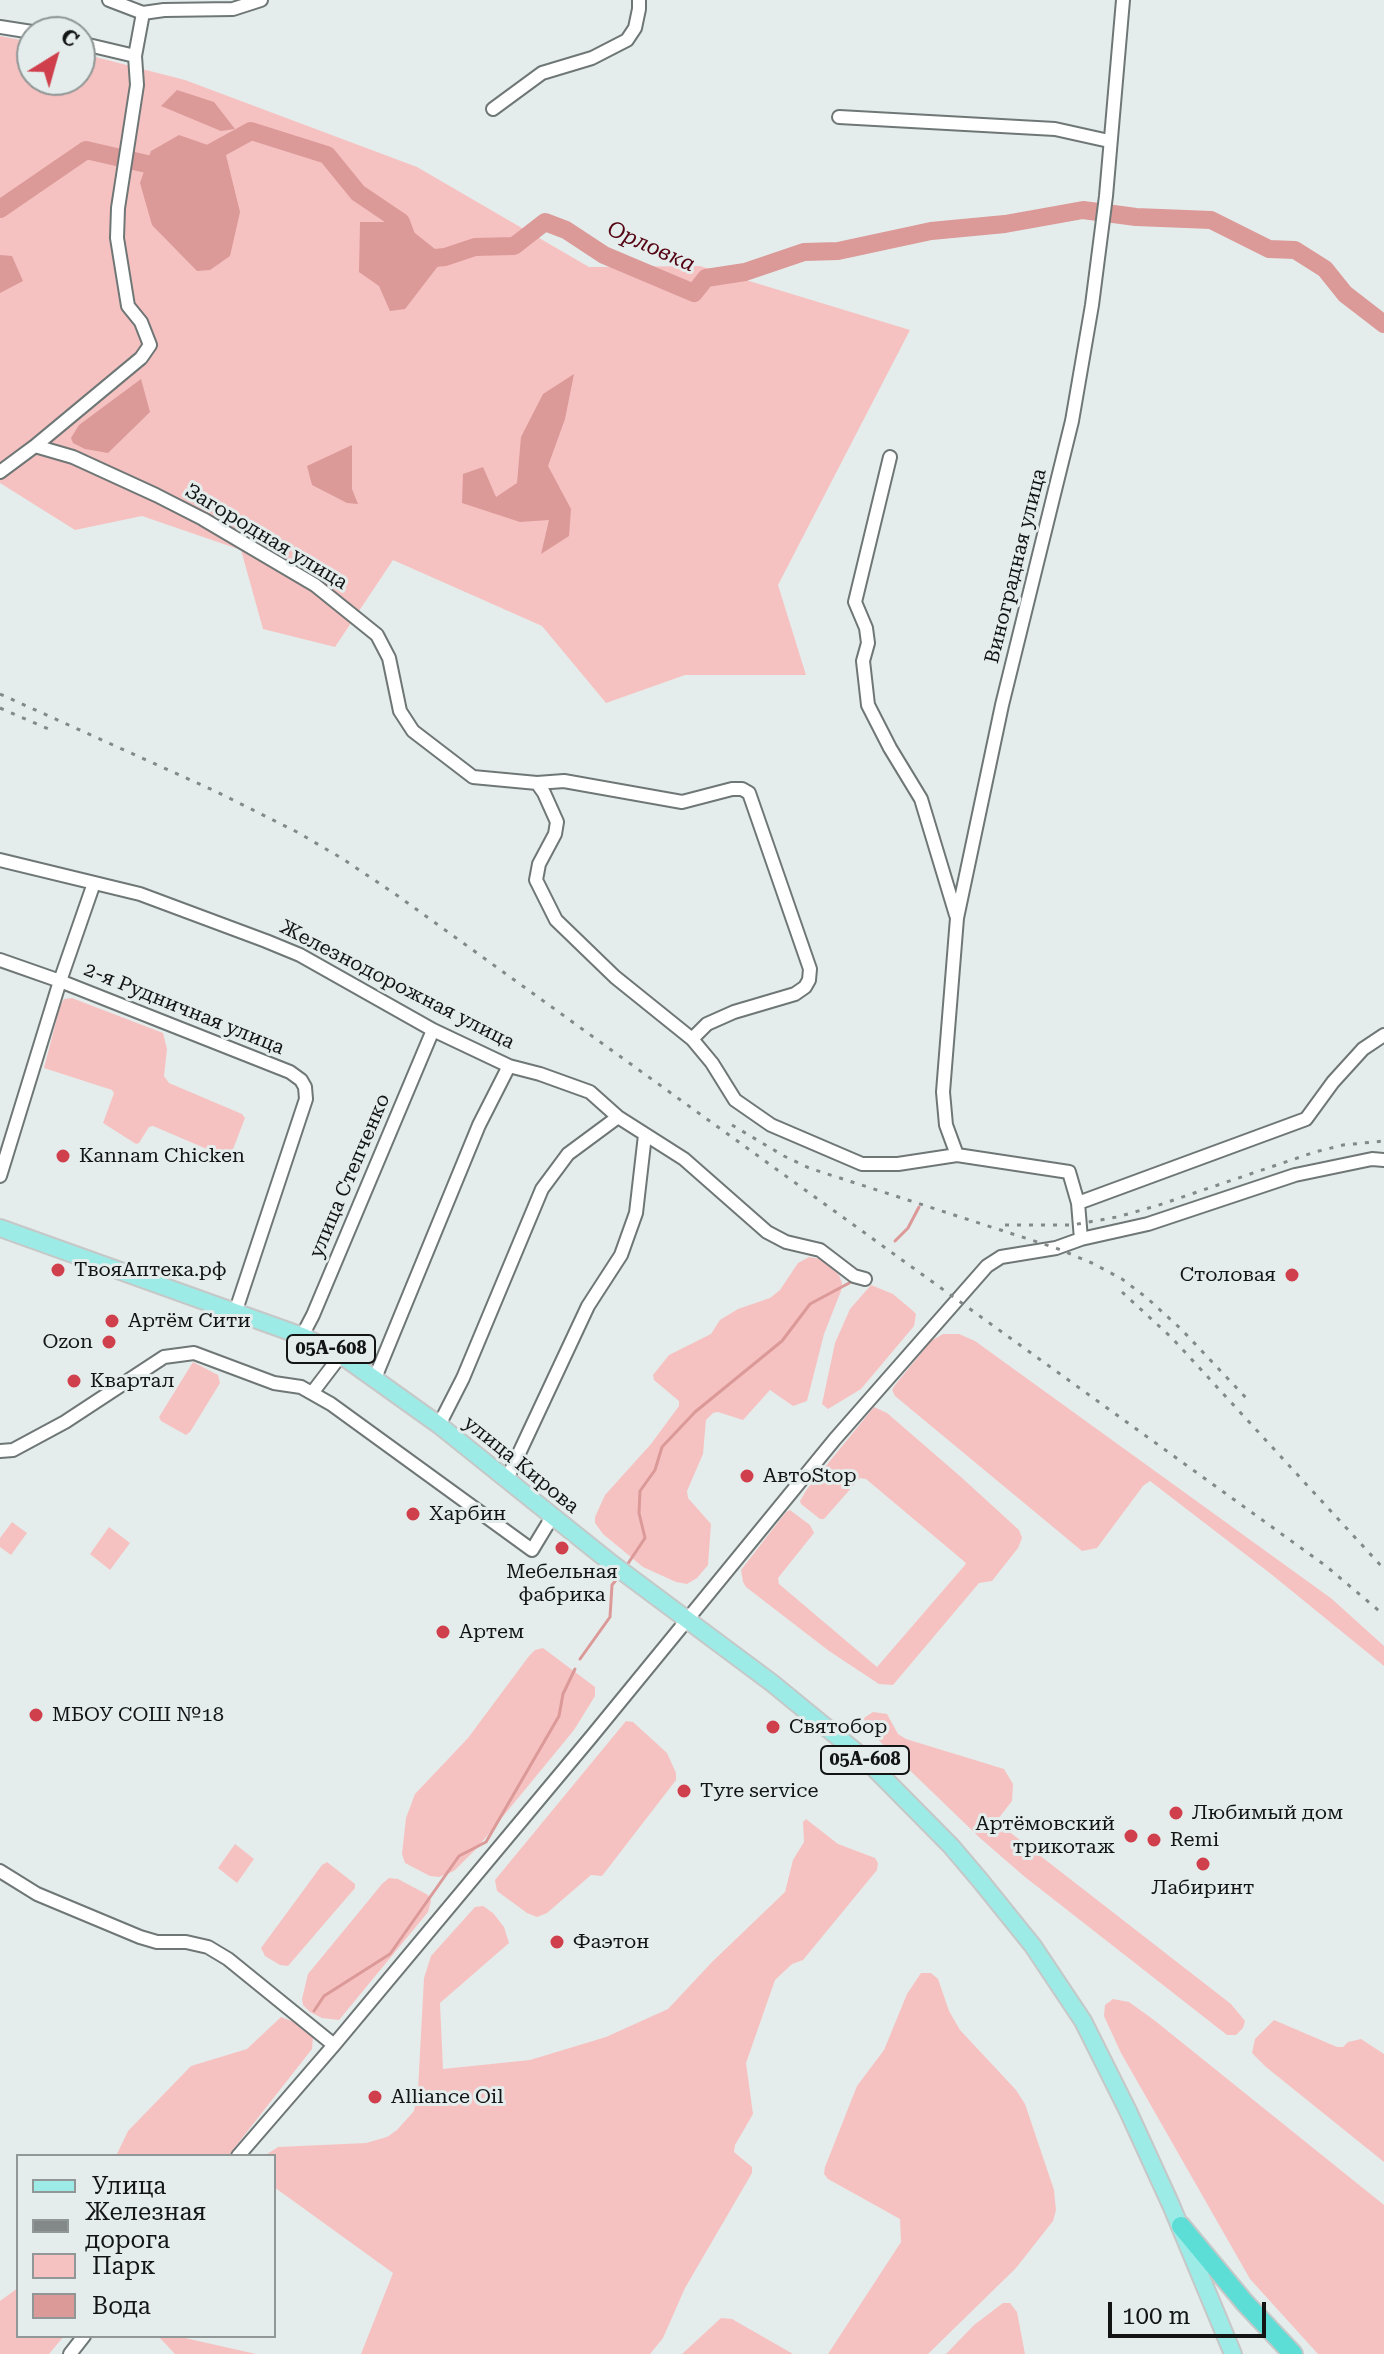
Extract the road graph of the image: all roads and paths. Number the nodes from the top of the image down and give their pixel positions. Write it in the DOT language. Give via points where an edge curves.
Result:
graph roads {
  1 [pos="109,0"];
  2 [pos="261,0"];
  3 [pos="639,0"];
  4 [pos="1123,0"];
  5 [pos="143,13"];
  6 [pos="96,47"];
  7 [pos="135,56"];
  8 [pos="493,109"];
  9 [pos="839,117"];
  10 [pos="1109,141"];
  11 [pos="35,446"];
  12 [pos="890,457"];
  13 [pos="0,472"];
  14 [pos="537,783"];
  15 [pos="0,860"];
  16 [pos="94,883"];
  17 [pos="957,918"];
  18 [pos="0,960"];
  19 [pos="60,981"];
  20 [pos="433,1030"];
  21 [pos="1384,1035"];
  22 [pos="692,1039"];
  23 [pos="509,1066"];
  24 [pos="618,1117"];
  25 [pos="645,1135"];
  26 [pos="957,1155"];
  27 [pos="1384,1160"];
  28 [pos="0,1176"];
  29 [pos="1078,1203"];
  30 [pos="0,1228"];
  31 [pos="1081,1239"];
  32 [pos="865,1279"];
  33 [pos="235,1313"];
  34 [pos="302,1336"];
  35 [pos="341,1355"];
  36 [pos="375,1378"];
  37 [pos="312,1393"];
  38 [pos="439,1425"];
  39 [pos="6,1450"];
  40 [pos="507,1479"];
  41 [pos="552,1517"];
  42 [pos="686,1619"];
  43 [pos="0,1871"];
  44 [pos="334,2045"];
  45 [pos="240,2154"];
  46 [pos="1181,2226"];
  47 [pos="1213,2305"];
  48 [pos="82,2338"];
  49 [pos="70,2354"];
  50 [pos="1225,2354"];
  51 [pos="1233,2354"];
  52 [pos="1293,2354"];
  1 -- 5 [label="street"];
  2 -- 5 [label="street" via="233,9"];
  3 -- 8 [label="street" via="635,28 627,40 592,58 542,73"];
  4 -- 10 [label="street"];
  5 -- 7 [label="street"];
  6 -- 7 [label="street"];
  7 -- 11 [label="street" via="137,85 117,238 128,306 150,345"];
  9 -- 10 [label="street" via="1055,129"];
  10 -- 17 [label="street, Виноградная улица" via="1092,305 1072,421 1002,705"];
  11 -- 13 [label="street"];
  11 -- 14 [label="street, Загородная улица" via="73,457 156,495 315,585 377,635 389,658 400,711 413,731 473,777"];
  12 -- 17 [label="street, Виноградная улица" via="855,602 868,643 863,661 868,705 921,799"];
  14 -- 22 [label="street" via="557,822 536,880 556,920 615,977"];
  14 -- 22 [label="street, Загородная улица" via="564,781 682,802 732,789 749,793 810,969 809,980 795,994 707,1024"];
  15 -- 16 [label="street, Железнодорожная улица"];
  16 -- 19 [label="street"];
  16 -- 20 [label="street, Железнодорожная улица" via="140,894 300,955"];
  17 -- 26 [label="street, Виноградная улица" via="943,1092 946,1125"];
  18 -- 19 [label="street, 2-я Рудничная улица"];
  19 -- 28 [label="street"];
  19 -- 33 [label="street, 2-я Рудничная улица" via="290,1072 305,1087 306,1099"];
  20 -- 23 [label="street, Железнодорожная улица"];
  20 -- 34 [label="street, улица Степченко"];
  21 -- 29 [label="street" via="1363,1049 1306,1119"];
  22 -- 26 [label="street" via="735,1100 771,1125 811,1143 862,1164"];
  23 -- 24 [label="street, Железнодорожная улица" via="590,1092"];
  23 -- 36 [label="street" via="479,1125"];
  24 -- 25 [label="street, Железнодорожная улица"];
  24 -- 38 [label="street" via="568,1154 542,1189"];
  25 -- 32 [label="street, Железнодорожная улица" via="684,1159 767,1232 820,1250"];
  25 -- 40 [label="street" via="636,1213 621,1255 588,1306"];
  26 -- 29 [label="street" via="1069,1172"];
  27 -- 31 [label="street" via="1295,1175 1148,1224"];
  29 -- 31 [label="street"];
  30 -- 33 [label="main road, улица Кирова / 05А-608"];
  31 -- 42 [label="street" via="1001,1257 987,1266"];
  33 -- 34 [label="main road, улица Кирова / 05А-608"];
  34 -- 35 [label="main road, улица Кирова / 05А-608"];
  35 -- 36 [label="main road, улица Кирова / 05А-608"];
  35 -- 37 [label="street"];
  36 -- 38 [label="main road, улица Кирова / 05А-608"];
  37 -- 39 [label="street" via="194,1353 179,1354 164,1357 65,1422"];
  37 -- 41 [label="street" via="532,1550"];
  38 -- 40 [label="main road, улица Кирова / 05А-608"];
  40 -- 41 [label="main road, улица Кирова / 05А-608"];
  41 -- 42 [label="main road, улица Кирова / 05А-608"];
  42 -- 44 [label="street"];
  42 -- 46 [label="main road, улица Кирова / 05А-608" via="866,1760 951,1846 1033,1946 1083,2021"];
  43 -- 44 [label="street" via="37,1894 140,1937 208,1947"];
  44 -- 45 [label="street"];
  46 -- 47 [label="main road, 05А-608"];
  46 -- 52 [label="highway"];
  47 -- 50 [label="main road"];
  47 -- 51 [label="main road, 05А-608"];
  48 -- 49 [label="street"];
}
